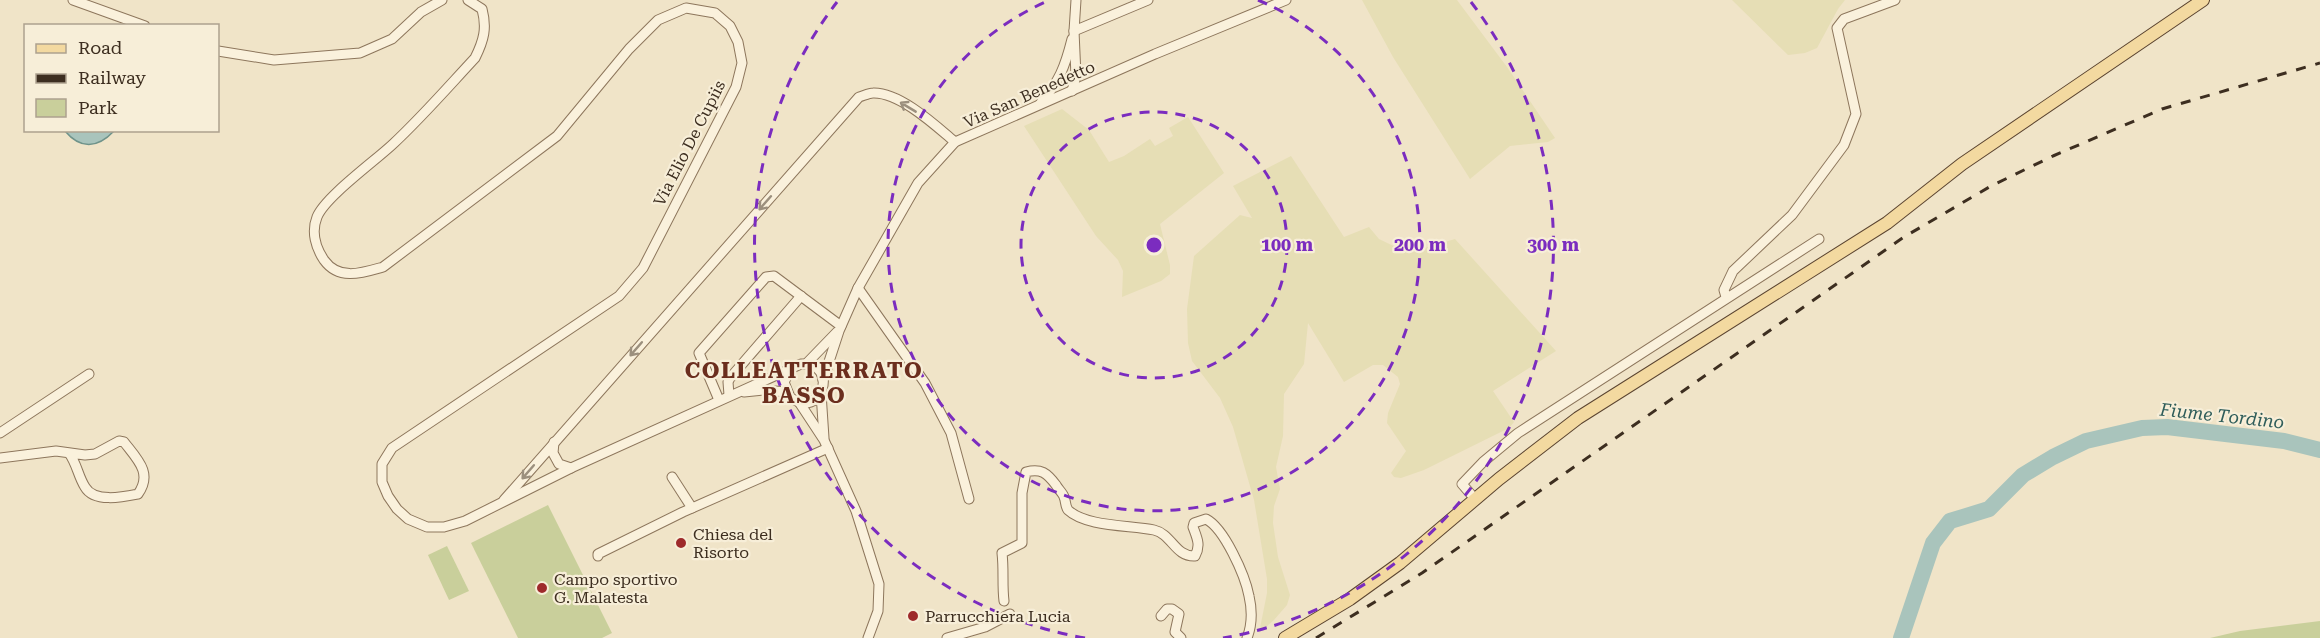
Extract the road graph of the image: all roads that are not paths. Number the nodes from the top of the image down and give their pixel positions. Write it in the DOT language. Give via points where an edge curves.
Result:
graph roads {
  1 [pos="74,0"];
  2 [pos="442,0"];
  3 [pos="468,0"];
  4 [pos="1076,0"];
  5 [pos="1148,0"];
  6 [pos="1286,0"];
  7 [pos="1894,0"];
  8 [pos="2203,0"];
  9 [pos="140,24"];
  10 [pos="1074,31"];
  11 [pos="219,51"];
  12 [pos="1076,69"];
  13 [pos="1064,70"];
  14 [pos="1096,81"];
  15 [pos="1072,92"];
  16 [pos="1038,107"];
  17 [pos="955,142"];
  18 [pos="1819,239"];
  19 [pos="858,288"];
  20 [pos="801,296"];
  21 [pos="1726,297"];
  22 [pos="840,328"];
  23 [pos="806,364"];
  24 [pos="791,369"];
  25 [pos="89,374"];
  26 [pos="824,380"];
  27 [pos="786,392"];
  28 [pos="821,393"];
  29 [pos="732,394"];
  30 [pos="719,400"];
  31 [pos="799,402"];
  32 [pos="0,433"];
  33 [pos="554,442"];
  34 [pos="826,444"];
  35 [pos="69,453"];
  36 [pos="0,458"];
  37 [pos="571,468"];
  38 [pos="672,477"];
  39 [pos="969,499"];
  40 [pos="1475,499"];
  41 [pos="501,503"];
  42 [pos="692,508"];
  43 [pos="598,556"];
  44 [pos="1004,601"];
  45 [pos="1010,614"];
  46 [pos="1161,616"];
  47 [pos="868,638"];
  48 [pos="947,638"];
  49 [pos="1181,638"];
  50 [pos="1247,638"];
  51 [pos="1285,638"];
  1 -- 9 [label="street"];
  2 -- 11 [label="street" via="421,12 392,39 360,53 274,60"];
  3 -- 41 [label="street, Via Elio De Cupiis" via="482,9 486,23 484,40 475,58 395,142 330,198 317,217 313,235 329,267 346,274 383,267 557,136 628,49 658,20 686,8 715,13 730,26 742,63 736,87 643,268 619,296 392,448 381,464 382,482 397,510 427,527 465,521"];
  4 -- 10 [label="street"];
  5 -- 10 [label="street"];
  6 -- 14 [label="street, Via San Benedetto"];
  7 -- 21 [label="street" via="1844,19 1837,28 1856,114 1844,145 1792,215 1733,271 1724,290"];
  8 -- 40 [label="main road" via="1957,168 1887,223 1578,418"];
  10 -- 12 [label="street"];
  10 -- 13 [label="street"];
  12 -- 14 [label="street" via="1080,78"];
  12 -- 15 [label="street"];
  13 -- 15 [label="street"];
  13 -- 16 [label="street"];
  14 -- 15 [label="street, Via San Benedetto"];
  15 -- 16 [label="street, Via San Benedetto"];
  16 -- 17 [label="street, Via San Benedetto"];
  17 -- 19 [label="street, Via San Benedetto" via="918,183"];
  17 -- 33 [label="street, one-way" via="926,117 891,96 873,93 859,97"];
  18 -- 21 [label="street"];
  19 -- 22 [label="street, Via San Benedetto"];
  19 -- 39 [label="street" via="925,383 951,433"];
  20 -- 22 [label="street"];
  20 -- 29 [label="street" via="730,378"];
  20 -- 30 [label="street" via="774,276 766,276 700,349"];
  21 -- 40 [label="street" via="1518,433 1462,484"];
  22 -- 23 [label="street"];
  22 -- 26 [label="street"];
  23 -- 24 [label="street"];
  23 -- 26 [label="street" via="818,369"];
  24 -- 27 [label="street" via="784,382"];
  24 -- 29 [label="street, Via Elio De Cupiis"];
  25 -- 32 [label="street"];
  26 -- 28 [label="street"];
  27 -- 29 [label="street"];
  27 -- 31 [label="street"];
  28 -- 31 [label="street" via="812,401"];
  28 -- 34 [label="street"];
  29 -- 30 [label="street, Via Elio De Cupiis"];
  30 -- 37 [label="street, Via Elio De Cupiis"];
  31 -- 34 [label="street"];
  33 -- 37 [label="street" via="553,453 559,464"];
  33 -- 41 [label="street, one-way"];
  34 -- 42 [label="street"];
  34 -- 47 [label="street" via="856,511 879,584 878,611"];
  35 -- 35 [label="street" via="85,488 94,496 138,494 143,487 143,466 124,442 95,454"];
  35 -- 36 [label="street"];
  37 -- 41 [label="street, Via Elio De Cupiis"];
  38 -- 42 [label="street"];
  40 -- 51 [label="main road" via="1350,599"];
  42 -- 43 [label="street"];
  44 -- 50 [label="street" via="1002,552 1022,543 1026,472 1038,469 1047,474 1068,509 1077,515 1114,527 1155,530 1187,556 1195,556 1199,549 1194,523 1206,519 1216,525 1238,565 1249,596 1251,618"];
  45 -- 48 [label="street" via="985,627"];
  46 -- 49 [label="street" via="1167,609 1179,614 1175,632"];
}
